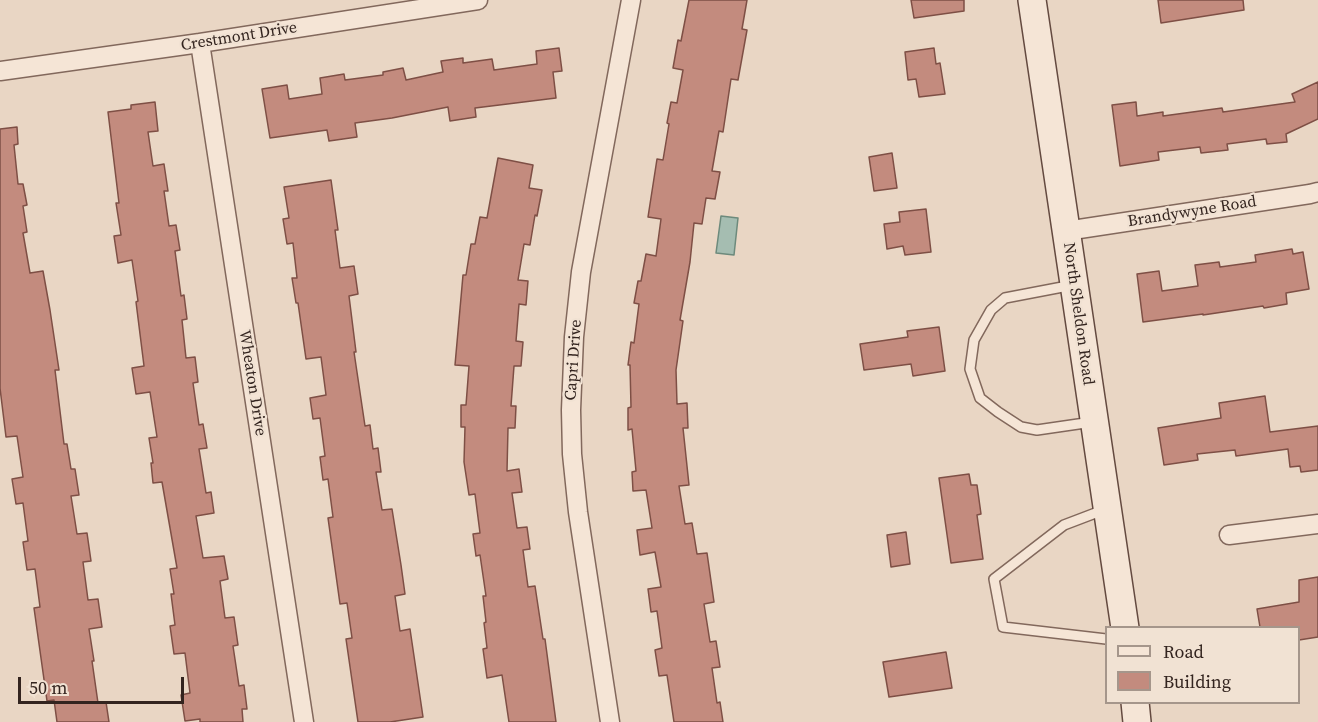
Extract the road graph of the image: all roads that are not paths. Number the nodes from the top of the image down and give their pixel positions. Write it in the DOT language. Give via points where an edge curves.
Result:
graph roads {
  1 [pos="478,0"];
  2 [pos="631,0"];
  3 [pos="1032,0"];
  4 [pos="200,43"];
  5 [pos="0,71"];
  6 [pos="1318,192"];
  7 [pos="1066,231"];
  8 [pos="1074,285"];
  9 [pos="1095,422"];
  10 [pos="1107,509"];
  11 [pos="1318,524"];
  12 [pos="1229,535"];
  13 [pos="1125,626"];
  14 [pos="1105,639"];
  15 [pos="1135,704"];
  16 [pos="304,722"];
  17 [pos="610,722"];
  18 [pos="1137,722"];
  1 -- 4 [label="street, Crestmont Drive"];
  2 -- 17 [label="street, Capri Drive" via="581,272 571,410 578,512"];
  3 -- 7 [label="street, North Sheldon Road"];
  4 -- 5 [label="street, Crestmont Drive"];
  4 -- 16 [label="street, Wheaton Drive"];
  6 -- 7 [label="street, Brandywyne Road"];
  7 -- 8 [label="street, North Sheldon Road"];
  8 -- 9 [label="street, North Sheldon Road"];
  8 -- 9 [label="lane" via="1005,298 991,310 975,340 970,369 980,398 1021,427 1037,430"];
  9 -- 10 [label="street, North Sheldon Road"];
  10 -- 13 [label="street, North Sheldon Road"];
  10 -- 14 [label="lane" via="1064,525 994,579 1003,627"];
  11 -- 12 [label="street"];
  15 -- 18 [label="street"];
}
